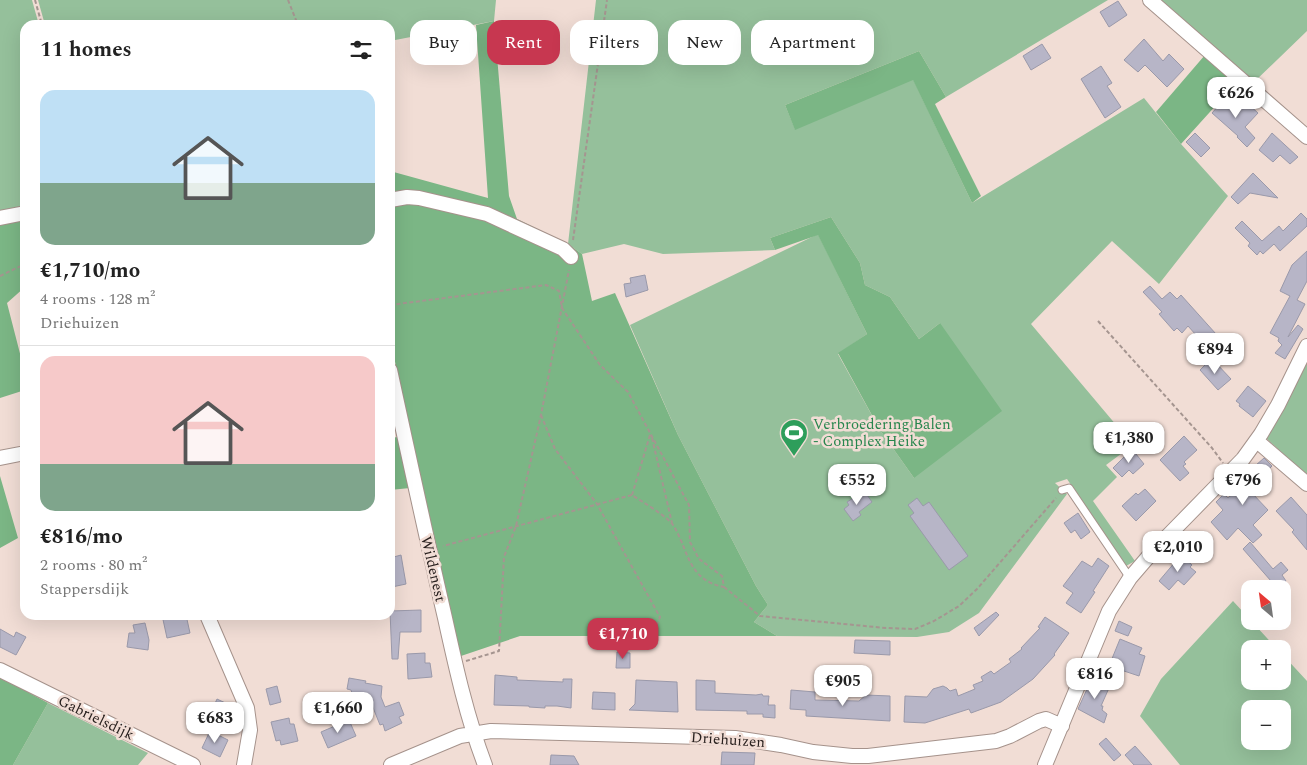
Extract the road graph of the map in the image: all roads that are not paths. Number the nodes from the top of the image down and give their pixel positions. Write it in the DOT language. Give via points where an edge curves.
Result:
graph roads {
  1 [pos="1150,0"];
  2 [pos="1307,137"];
  3 [pos="395,199"];
  4 [pos="20,214"];
  5 [pos="0,218"];
  6 [pos="571,257"];
  7 [pos="1307,346"];
  8 [pos="395,394"];
  9 [pos="1257,441"];
  10 [pos="20,454"];
  11 [pos="0,458"];
  12 [pos="1307,484"];
  13 [pos="1062,490"];
  14 [pos="1130,578"];
  15 [pos="209,620"];
  16 [pos="0,670"];
  17 [pos="1062,726"];
  18 [pos="474,733"];
  19 [pos="193,765"];
  20 [pos="244,765"];
  21 [pos="391,765"];
  22 [pos="485,765"];
  23 [pos="1045,765"];
  1 -- 2 [label="street"];
  3 -- 6 [label="street" via="419,198 487,214 563,249"];
  4 -- 5 [label="street"];
  7 -- 9 [label="street"];
  8 -- 18 [label="street, Wildenest" via="428,550"];
  9 -- 12 [label="street"];
  9 -- 14 [label="street"];
  10 -- 11 [label="street"];
  13 -- 14 [label="lane" via="1069,488"];
  14 -- 17 [label="street" via="1109,611"];
  15 -- 20 [label="street" via="247,708 250,730"];
  16 -- 19 [label="street, Gabrielsdijk"];
  17 -- 18 [label="street, Driehuizen" via="1046,719 1010,736 988,742 852,756 736,738"];
  17 -- 23 [label="street"];
  18 -- 21 [label="street, Driehuizen"];
  18 -- 22 [label="street, Wildenest"];
}
